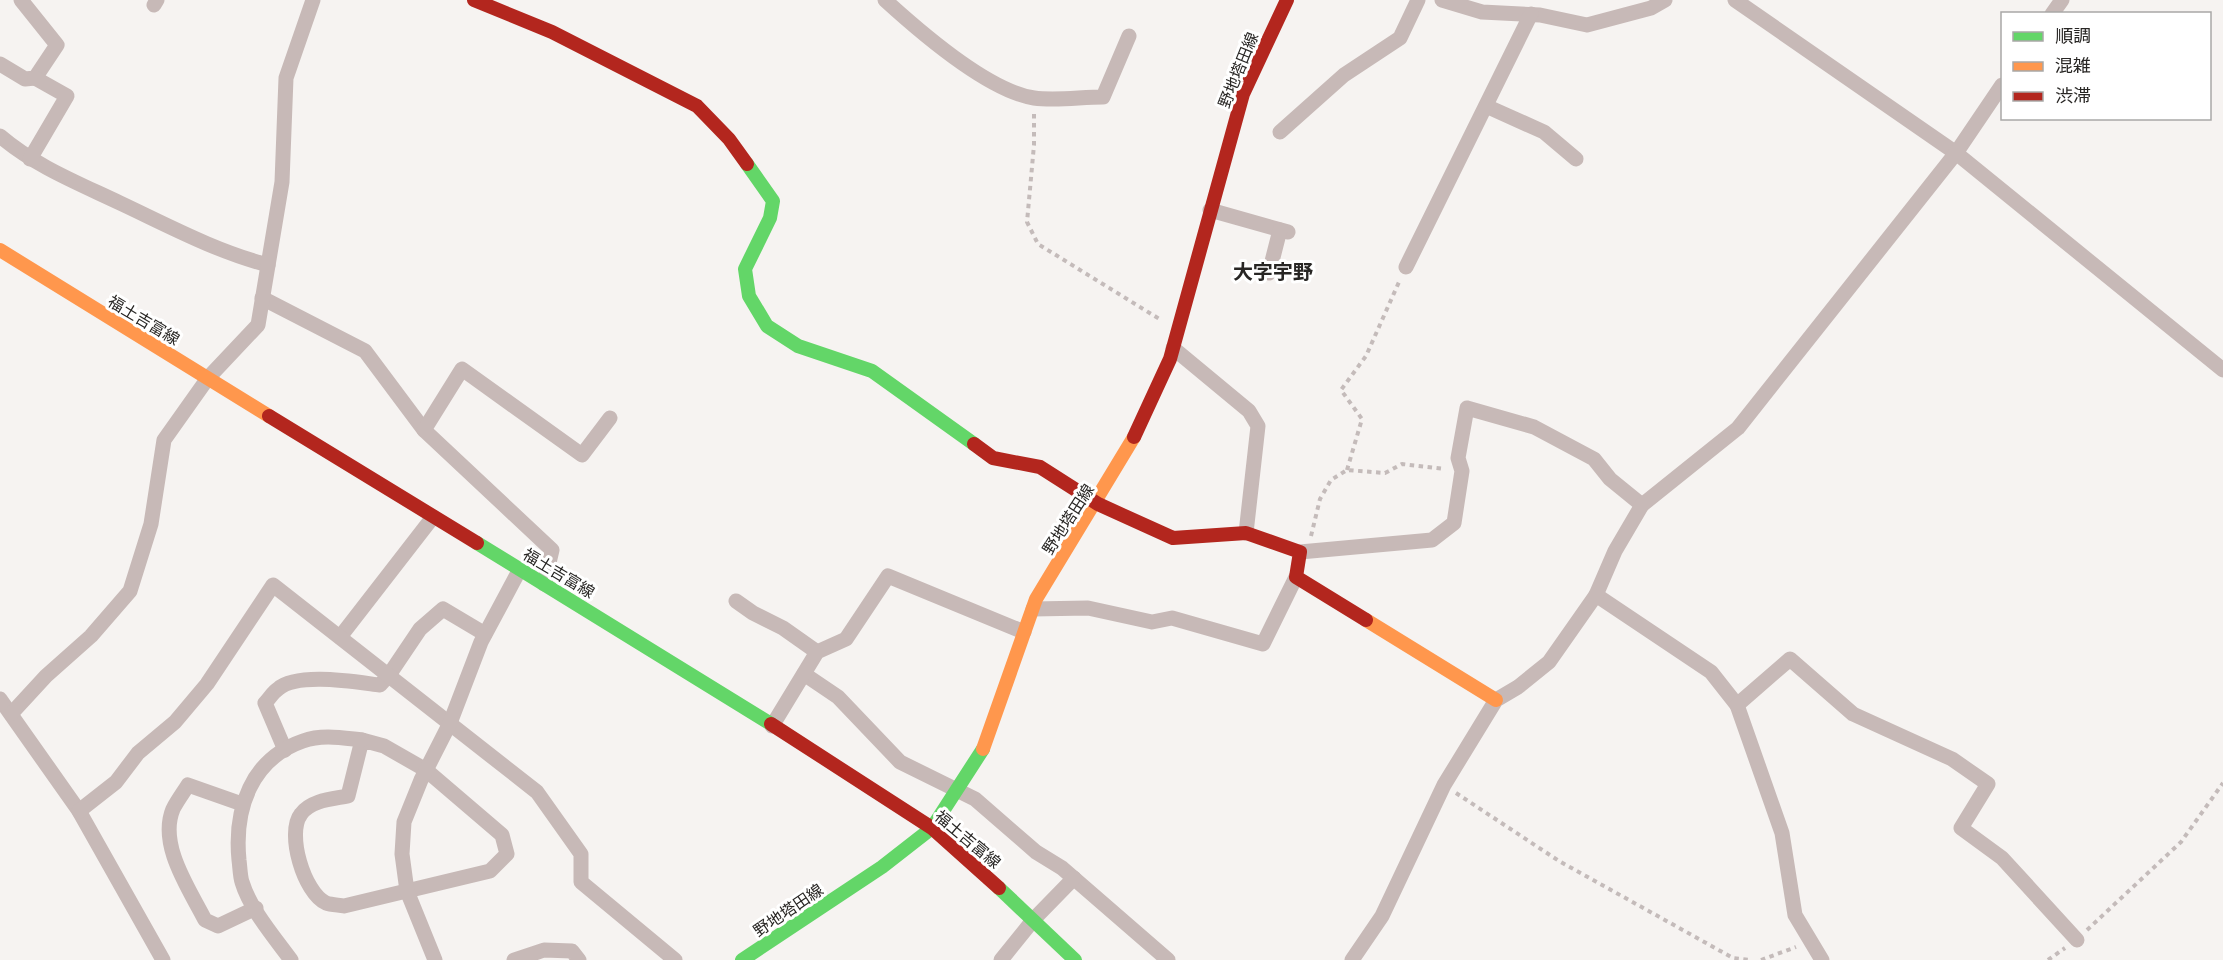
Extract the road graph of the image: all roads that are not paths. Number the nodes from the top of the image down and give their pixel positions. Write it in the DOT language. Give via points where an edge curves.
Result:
graph roads {
  1 [pos="21,0"];
  2 [pos="313,0"];
  3 [pos="474,0"];
  4 [pos="885,0"];
  5 [pos="1287,0"];
  6 [pos="1418,0"];
  7 [pos="1443,0"];
  8 [pos="1665,0"];
  9 [pos="1735,0"];
  10 [pos="1531,15"];
  11 [pos="1129,36"];
  12 [pos="0,64"];
  13 [pos="35,78"];
  14 [pos="2001,86"];
  15 [pos="1486,106"];
  16 [pos="1280,132"];
  17 [pos="0,136"];
  18 [pos="1956,153"];
  19 [pos="30,159"];
  20 [pos="1576,159"];
  21 [pos="1210,210"];
  22 [pos="0,250"];
  23 [pos="268,266"];
  24 [pos="1406,267"];
  25 [pos="1269,273"];
  26 [pos="262,298"];
  27 [pos="1173,348"];
  28 [pos="2223,370"];
  29 [pos="208,378"];
  30 [pos="610,418"];
  31 [pos="424,430"];
  32 [pos="1098,504"];
  33 [pos="1642,505"];
  34 [pos="433,517"];
  35 [pos="1246,533"];
  36 [pos="1304,551"];
  37 [pos="520,569"];
  38 [pos="1296,577"];
  39 [pos="544,584"];
  40 [pos="1596,595"];
  41 [pos="736,601"];
  42 [pos="1033,609"];
  43 [pos="1024,632"];
  44 [pos="485,634"];
  45 [pos="340,637"];
  46 [pos="817,652"];
  47 [pos="804,674"];
  48 [pos="389,675"];
  49 [pos="0,699"];
  50 [pos="1496,700"];
  51 [pos="1737,705"];
  52 [pos="11,714"];
  53 [pos="450,723"];
  54 [pos="772,726"];
  55 [pos="362,740"];
  56 [pos="285,750"];
  57 [pos="426,770"];
  58 [pos="958,791"];
  59 [pos="242,804"];
  60 [pos="79,811"];
  61 [pos="932,828"];
  62 [pos="1074,878"];
  63 [pos="407,891"];
  64 [pos="256,908"];
  65 [pos="1034,918"];
  66 [pos="2077,940"];
  67 [pos="163,960"];
  68 [pos="291,960"];
  69 [pos="435,960"];
  70 [pos="514,960"];
  71 [pos="579,960"];
  72 [pos="675,960"];
  73 [pos="742,960"];
  74 [pos="1001,960"];
  75 [pos="1075,960"];
  76 [pos="1168,960"];
  77 [pos="1352,960"];
  78 [pos="1822,960"];
  1 -- 13 [label="street" via="57,45"];
  2 -- 23 [label="street" via="286,78 282,182"];
  3 -- 32 [label="main road" via="552,32 697,106 729,139 773,201 770,218 745,269 749,296 767,326 798,346 872,371 993,458 1040,467"];
  4 -- 11 [label="street" via="927,38 999,85 1033,98 1103,97"];
  5 -- 21 [label="main road, 野地塔田線" via="1243,94"];
  6 -- 16 [label="street" via="1400,38 1344,75"];
  7 -- 10 [label="street" via="1482,12"];
  8 -- 10 [label="street" via="1651,8 1587,25"];
  9 -- 18 [label="street"];
  10 -- 15 [label="street"];
  12 -- 13 [label="street" via="25,79"];
  13 -- 19 [label="street" via="67,96"];
  14 -- 18 [label="street"];
  15 -- 20 [label="street" via="1544,132"];
  15 -- 24 [label="street"];
  17 -- 19 [label="street"];
  18 -- 28 [label="street"];
  18 -- 33 [label="street" via="1738,428"];
  19 -- 23 [label="street" via="229,255"];
  21 -- 25 [label="street" via="1284,231"];
  21 -- 27 [label="main road, 野地塔田線"];
  22 -- 29 [label="main road, 福土吉富線"];
  23 -- 26 [label="street"];
  26 -- 29 [label="street" via="258,325"];
  26 -- 31 [label="street" via="365,351"];
  27 -- 32 [label="main road, 野地塔田線" via="1145,420"];
  27 -- 35 [label="street" via="1249,411 1258,426"];
  29 -- 34 [label="main road, 福土吉富線"];
  29 -- 52 [label="street" via="164,440 151,524 130,591 91,636"];
  30 -- 31 [label="street" via="582,455 462,369"];
  31 -- 39 [label="street" via="552,550"];
  32 -- 35 [label="main road" via="1173,538"];
  32 -- 42 [label="main road, 野地塔田線"];
  33 -- 36 [label="street" via="1610,479 1594,459 1534,427 1467,408 1458,458 1462,471 1454,523 1432,540"];
  33 -- 40 [label="street" via="1615,551"];
  34 -- 37 [label="main road, 福土吉富線"];
  34 -- 45 [label="street"];
  35 -- 36 [label="main road"];
  36 -- 38 [label="main road"];
  37 -- 39 [label="main road, 福土吉富線"];
  37 -- 44 [label="street"];
  38 -- 42 [label="street" via="1263,644 1172,618 1152,622 1088,608"];
  38 -- 50 [label="main road"];
  39 -- 54 [label="main road, 福土吉富線"];
  40 -- 50 [label="street" via="1549,662"];
  40 -- 51 [label="street" via="1711,672"];
  41 -- 46 [label="street"];
  42 -- 43 [label="main road, 野地塔田線"];
  43 -- 46 [label="street" via="888,576 846,639"];
  43 -- 58 [label="main road, 野地塔田線" via="986,745"];
  44 -- 48 [label="street" via="443,609 420,629"];
  44 -- 53 [label="street"];
  45 -- 48 [label="street"];
  45 -- 60 [label="street" via="273,585 207,684 175,722 138,753 116,782"];
  46 -- 47 [label="street"];
  47 -- 54 [label="street"];
  47 -- 58 [label="street" via="838,697 900,762"];
  48 -- 53 [label="street"];
  48 -- 56 [label="street" via="380,685 308,680 279,687 265,703"];
  49 -- 52 [label="street"];
  50 -- 77 [label="street" via="1444,785 1382,916"];
  51 -- 66 [label="street" via="1790,659 1853,714 1952,759 1979,777 1988,784 1961,828 2002,858"];
  51 -- 78 [label="street" via="1782,833 1794,915"];
  52 -- 60 [label="street"];
  53 -- 57 [label="street"];
  53 -- 72 [label="street" via="537,792 581,854 581,882"];
  54 -- 61 [label="main road, 福土吉富線"];
  55 -- 56 [label="street" via="328,737 304,741"];
  55 -- 57 [label="street" via="384,746"];
  55 -- 63 [label="street" via="348,796 313,803 300,814 295,831 297,855 313,892 326,903 344,906"];
  56 -- 59 [label="street" via="256,775"];
  57 -- 63 [label="street" via="404,822 402,854"];
  57 -- 63 [label="street" via="502,835 507,854 490,871"];
  58 -- 61 [label="main road, 野地塔田線"];
  58 -- 62 [label="street" via="975,799 1035,852"];
  59 -- 64 [label="street" via="237,836 242,882"];
  59 -- 64 [label="street" via="188,785 172,811 170,832 174,856 205,920 218,926"];
  60 -- 67 [label="street"];
  61 -- 65 [label="main road, 福土吉富線"];
  61 -- 73 [label="main road, 野地塔田線" via="882,867"];
  62 -- 65 [label="street"];
  62 -- 76 [label="street"];
  63 -- 69 [label="street"];
  64 -- 68 [label="street"];
  65 -- 74 [label="street"];
  65 -- 75 [label="main road, 福土吉富線"];
  70 -- 71 [label="street" via="543,950 572,951"];
}
